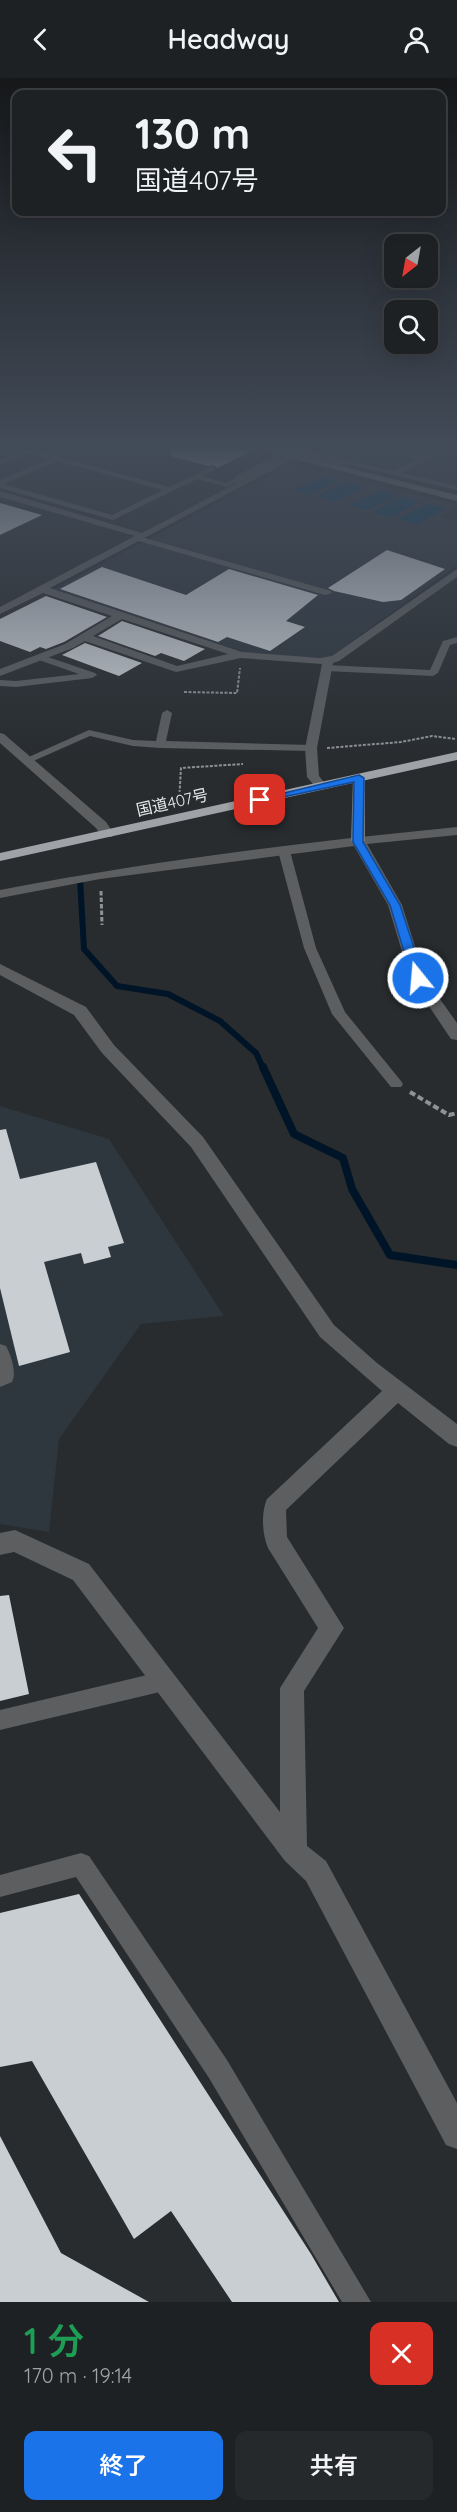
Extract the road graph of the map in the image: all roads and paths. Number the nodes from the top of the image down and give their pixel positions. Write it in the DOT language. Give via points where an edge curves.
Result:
graph roads {
  1 [pos="111,553"];
  2 [pos="194,553"];
  3 [pos="457,573"];
  4 [pos="42,589"];
  5 [pos="328,593"];
  6 [pos="0,611"];
  7 [pos="121,615"];
  8 [pos="85,636"];
  9 [pos="457,640"];
  10 [pos="241,655"];
  11 [pos="42,658"];
  12 [pos="0,659"];
  13 [pos="327,664"];
  14 [pos="18,666"];
  15 [pos="0,673"];
  16 [pos="0,683"];
  17 [pos="184,692"];
  18 [pos="167,713"];
  19 [pos="0,737"];
  20 [pos="457,739"];
  21 [pos="160,745"];
  22 [pos="311,748"];
  23 [pos="457,756"];
  24 [pos="27,760"];
  25 [pos="243,764"];
  26 [pos="359,778"];
  27 [pos="321,786"];
  28 [pos="178,817"];
  29 [pos="457,831"];
  30 [pos="108,834"];
  31 [pos="358,842"];
  32 [pos="284,851"];
  33 [pos="0,857"];
  34 [pos="100,875"];
  35 [pos="0,894"];
  36 [pos="102,925"];
  37 [pos="0,969"];
  38 [pos="457,1006"];
  39 [pos="444,1018"];
  40 [pos="457,1035"];
  41 [pos="396,1084"];
  42 [pos="457,1113"];
  43 [pos="0,1351"];
  44 [pos="0,1380"];
  45 [pos="397,1390"];
  46 [pos="457,1437"];
  47 [pos="0,1544"];
  48 [pos="164,1681"];
  49 [pos="0,1720"];
  50 [pos="294,1852"];
  51 [pos="0,1886"];
  52 [pos="457,2134"];
  53 [pos="357,2302"];
  1 -- 4 [label="street"];
  2 -- 5 [label="lane"];
  3 -- 13 [label="street"];
  4 -- 6 [label="street"];
  4 -- 7 [label="street"];
  7 -- 8 [label="street"];
  7 -- 10 [label="street"];
  8 -- 10 [label="street" via="176,669"];
  8 -- 11 [label="street"];
  9 -- 13 [label="lane" via="446,643 433,673"];
  10 -- 13 [label="street"];
  10 -- 17 [label="path" via="237,693"];
  11 -- 14 [label="street"];
  11 -- 16 [label="lane" via="92,675"];
  12 -- 14 [label="street"];
  13 -- 22 [label="street"];
  14 -- 15 [label="street"];
  18 -- 21 [label="lane"];
  19 -- 24 [label="street"];
  20 -- 22 [label="path" via="432,736 370,746"];
  21 -- 22 [label="lane"];
  21 -- 24 [label="lane" via="133,744 89,733"];
  22 -- 27 [label="street" via="313,777"];
  23 -- 26 [label="highway, 国道407号"];
  24 -- 30 [label="street"];
  25 -- 28 [label="path" via="181,768"];
  26 -- 27 [label="highway, 国道407号"];
  26 -- 31 [label="main road"];
  27 -- 28 [label="highway, 国道407号"];
  28 -- 30 [label="highway, 国道407号"];
  29 -- 31 [label="street"];
  30 -- 33 [label="highway, 国道407号"];
  31 -- 32 [label="street"];
  31 -- 39 [label="street" via="395,905 418,978"];
  32 -- 34 [label="street"];
  32 -- 41 [label="lane" via="310,948 339,1014"];
  34 -- 35 [label="street"];
  34 -- 36 [label="path"];
  37 -- 45 [label="street" via="80,1011 108,1049 197,1142 327,1331"];
  38 -- 39 [label="street"];
  39 -- 40 [label="street"];
  41 -- 42 [label="path" via="449,1115"];
  43 -- 44 [label="lane" via="6,1377"];
  45 -- 46 [label="street"];
  45 -- 50 [label="street" via="274,1506 276,1540 332,1628 292,1688"];
  47 -- 48 [label="street" via="15,1541 81,1572"];
  48 -- 49 [label="lane"];
  48 -- 50 [label="street"];
  50 -- 52 [label="street" via="316,1871"];
  51 -- 53 [label="lane" via="81,1864 218,2069"];
}
